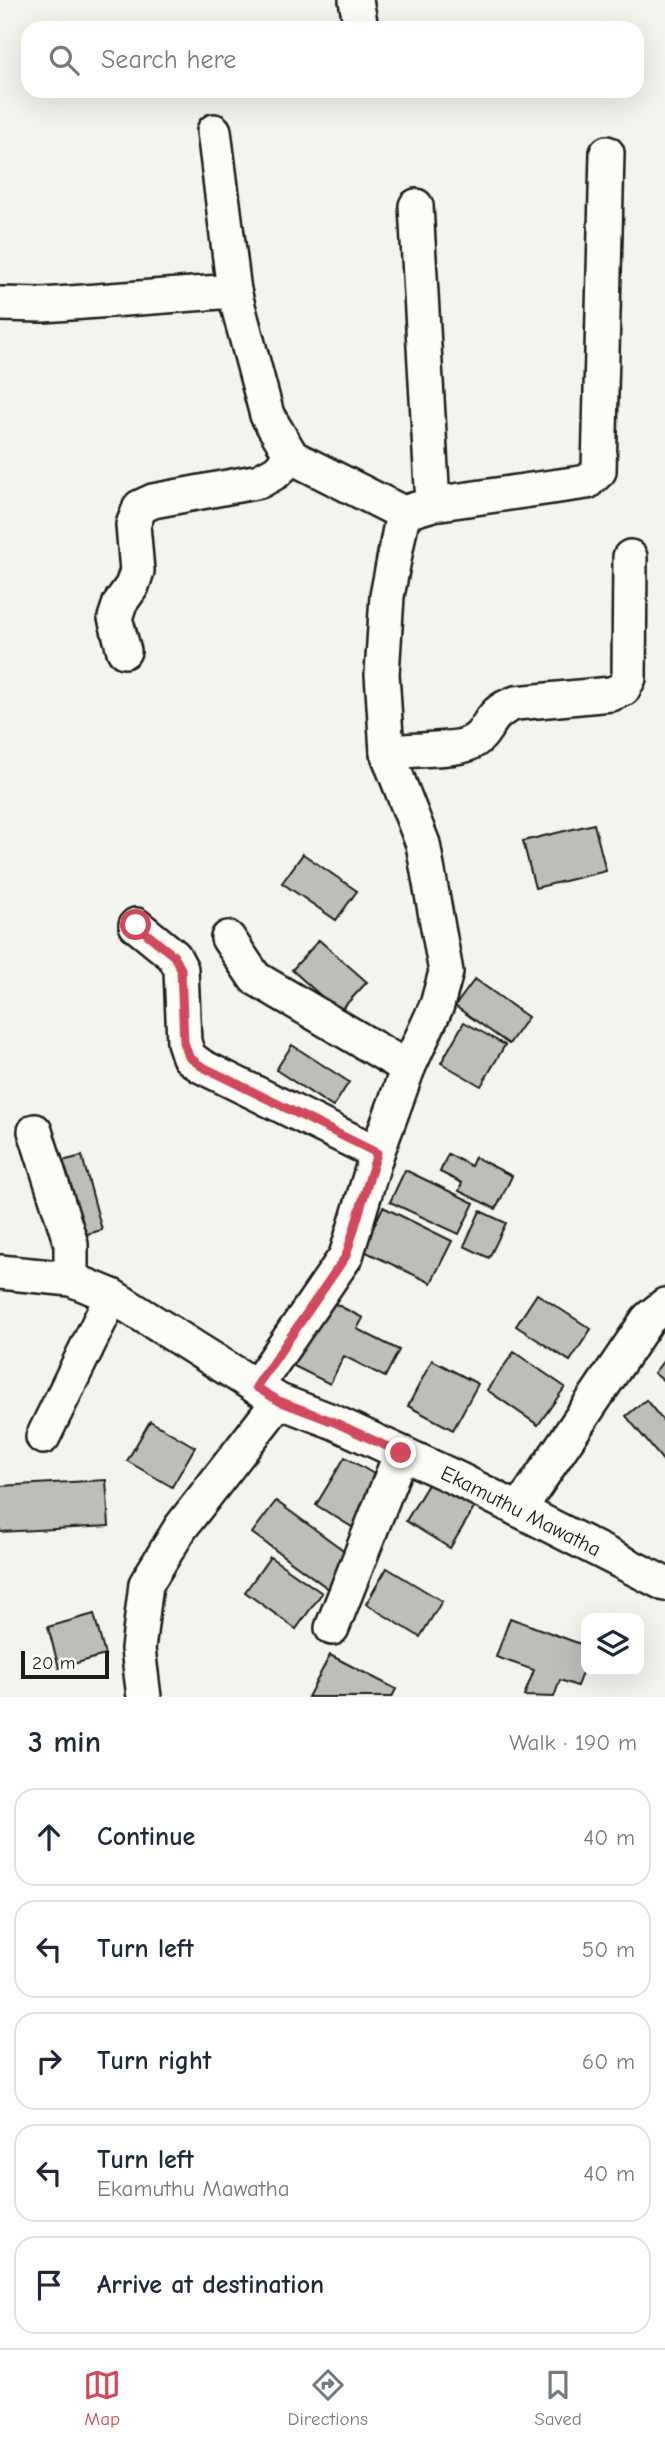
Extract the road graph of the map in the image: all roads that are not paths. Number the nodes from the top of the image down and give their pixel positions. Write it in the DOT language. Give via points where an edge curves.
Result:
graph roads {
  1 [pos="356,0"];
  2 [pos="360,21"];
  3 [pos="214,131"];
  4 [pos="607,153"];
  5 [pos="416,206"];
  6 [pos="234,291"];
  7 [pos="0,304"];
  8 [pos="292,457"];
  9 [pos="418,508"];
  10 [pos="630,557"];
  11 [pos="124,651"];
  12 [pos="387,751"];
  13 [pos="136,925"];
  14 [pos="228,938"];
  15 [pos="408,1068"];
  16 [pos="35,1131"];
  17 [pos="377,1153"];
  18 [pos="0,1272"];
  19 [pos="71,1279"];
  20 [pos="112,1296"];
  21 [pos="665,1305"];
  22 [pos="267,1394"];
  23 [pos="43,1437"];
  24 [pos="401,1453"];
  25 [pos="519,1510"];
  26 [pos="665,1584"];
  27 [pos="331,1628"];
  28 [pos="144,1697"];
  1 -- 2 [label="street"];
  3 -- 6 [label="street"];
  4 -- 9 [label="street" via="599,471 587,482"];
  5 -- 9 [label="street"];
  6 -- 7 [label="street"];
  6 -- 8 [label="street" via="267,415"];
  8 -- 9 [label="street"];
  8 -- 11 [label="street" via="260,481 153,501 140,508 133,525 137,572 115,618"];
  9 -- 12 [label="street" via="387,596 382,674"];
  10 -- 12 [label="street" via="629,678 623,689 503,707 482,735 467,745"];
  12 -- 15 [label="street" via="423,844 446,972 437,1005"];
  13 -- 17 [label="street" via="174,956 181,969 184,1042 189,1057"];
  14 -- 15 [label="street" via="255,978"];
  15 -- 17 [label="street"];
  16 -- 19 [label="street" via="71,1244"];
  17 -- 22 [label="street" via="346,1256"];
  18 -- 19 [label="street, Ekamuthu Mawatha"];
  19 -- 20 [label="street, Ekamuthu Mawatha"];
  20 -- 22 [label="street, Ekamuthu Mawatha"];
  20 -- 23 [label="street"];
  21 -- 25 [label="street" via="648,1319"];
  22 -- 24 [label="street, Ekamuthu Mawatha"];
  22 -- 28 [label="street" via="146,1584 138,1649"];
  24 -- 25 [label="street, Ekamuthu Mawatha"];
  24 -- 27 [label="street"];
  25 -- 26 [label="street, Ekamuthu Mawatha"];
}
